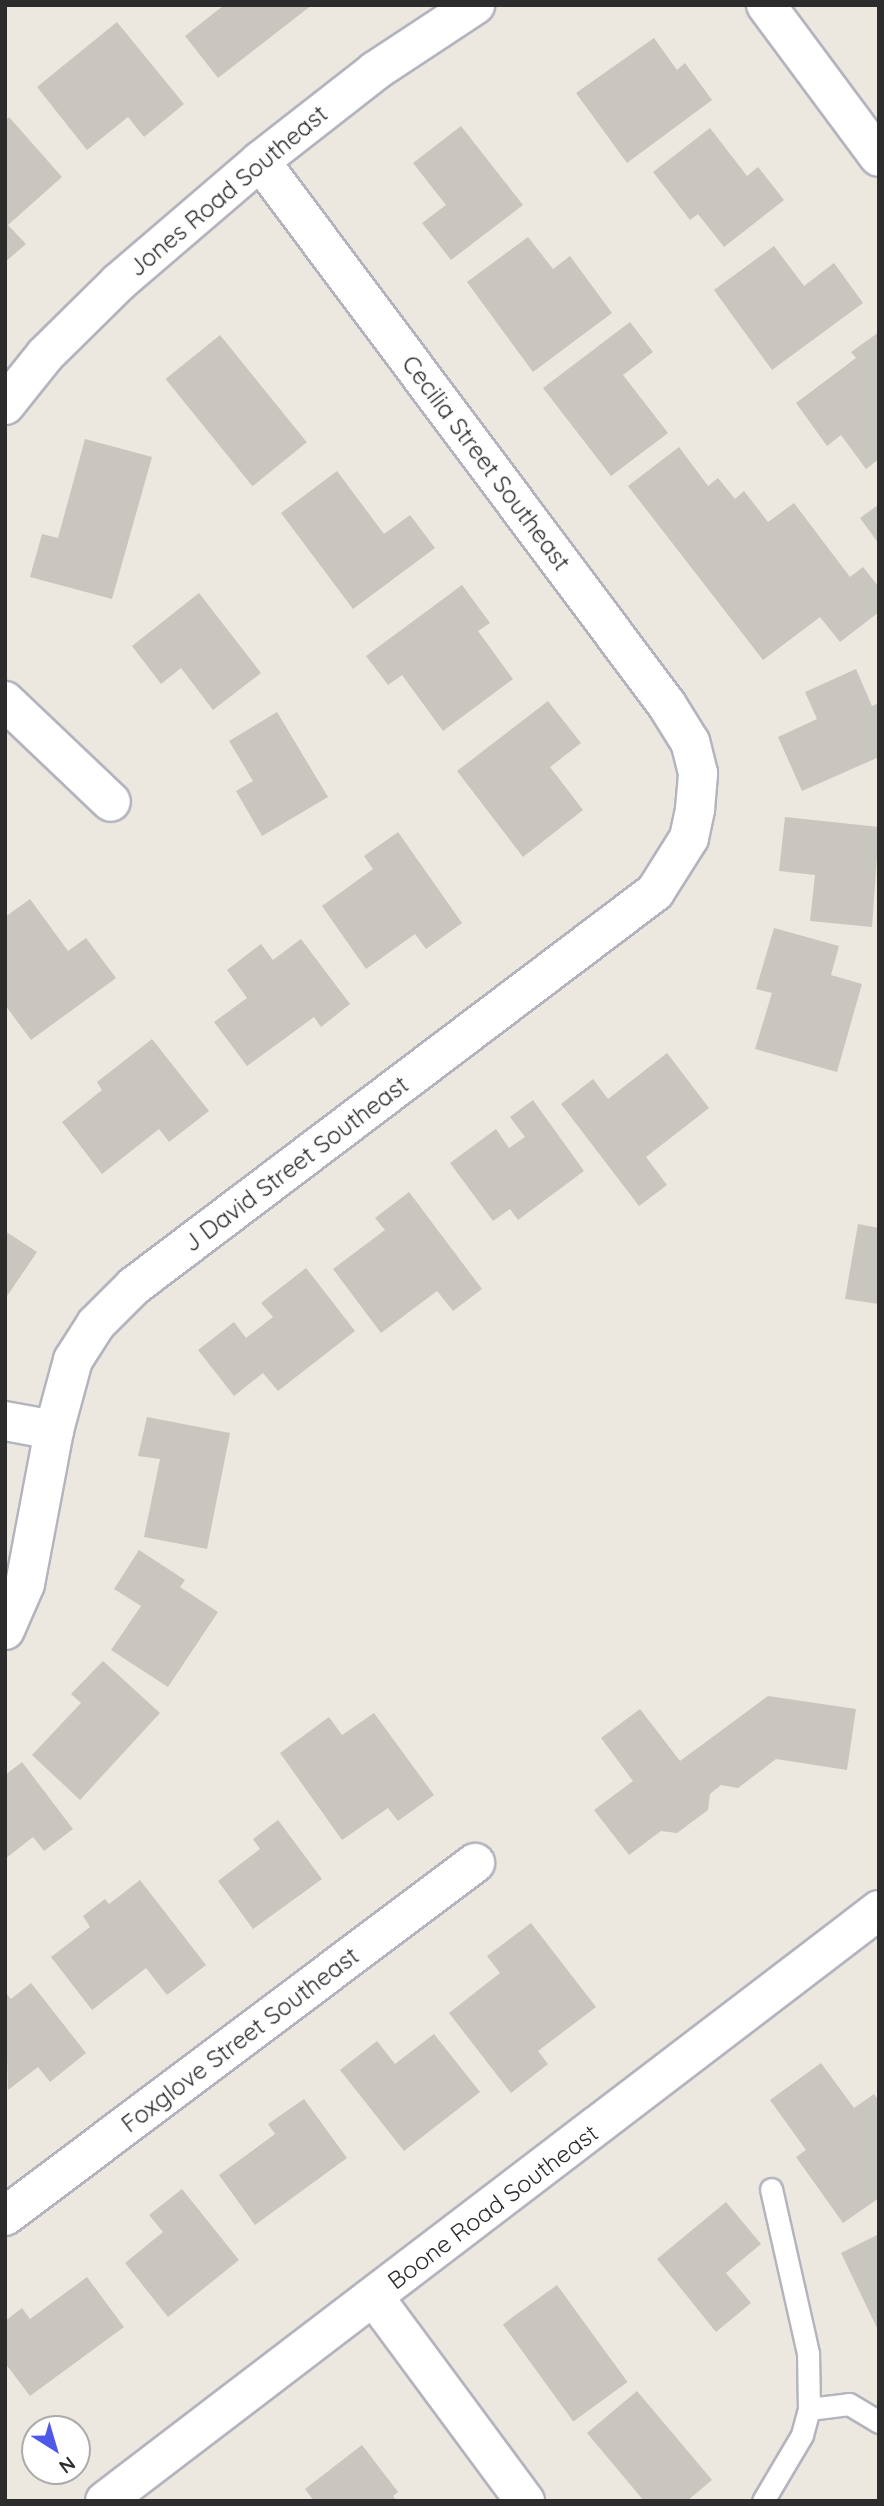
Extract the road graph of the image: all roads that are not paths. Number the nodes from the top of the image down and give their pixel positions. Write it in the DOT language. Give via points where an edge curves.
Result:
graph roads {
  1 [pos="475,5"];
  2 [pos="766,5"];
  3 [pos="879,157"];
  4 [pos="260,160"];
  5 [pos="5,405"];
  6 [pos="5,701"];
  7 [pos="698,773"];
  8 [pos="111,802"];
  9 [pos="5,1421"];
  10 [pos="54,1430"];
  11 [pos="5,1630"];
  12 [pos="475,1863"];
  13 [pos="879,1910"];
  14 [pos="771,2189"];
  15 [pos="5,2216"];
  16 [pos="374,2297"];
  17 [pos="809,2409"];
  18 [pos="879,2422"];
  19 [pos="105,2501"];
  20 [pos="525,2501"];
  21 [pos="763,2501"];
  1 -- 4 [label="street, Jones Road Southeast" via="375,71"];
  2 -- 3 [label="street"];
  4 -- 5 [label="street, Jones Road Southeast" via="119,282 45,355"];
  4 -- 7 [label="street, Cecilia Street Southeast" via="667,705 690,742"];
  6 -- 8 [label="street"];
  7 -- 10 [label="street, J David Street Southeast" via="689,838 655,892 134,1286 82,1342"];
  9 -- 10 [label="street"];
  10 -- 11 [label="street, J David Street Southeast" via="27,1573"];
  12 -- 15 [label="street, Foxglove Street Southeast"];
  13 -- 16 [label="street, Boone Road Southeast"];
  14 -- 17 [label="lane" via="808,2353"];
  16 -- 19 [label="street, Boone Road Southeast"];
  16 -- 20 [label="street"];
  17 -- 18 [label="lane" via="849,2404"];
  17 -- 21 [label="lane" via="802,2435"];
}
